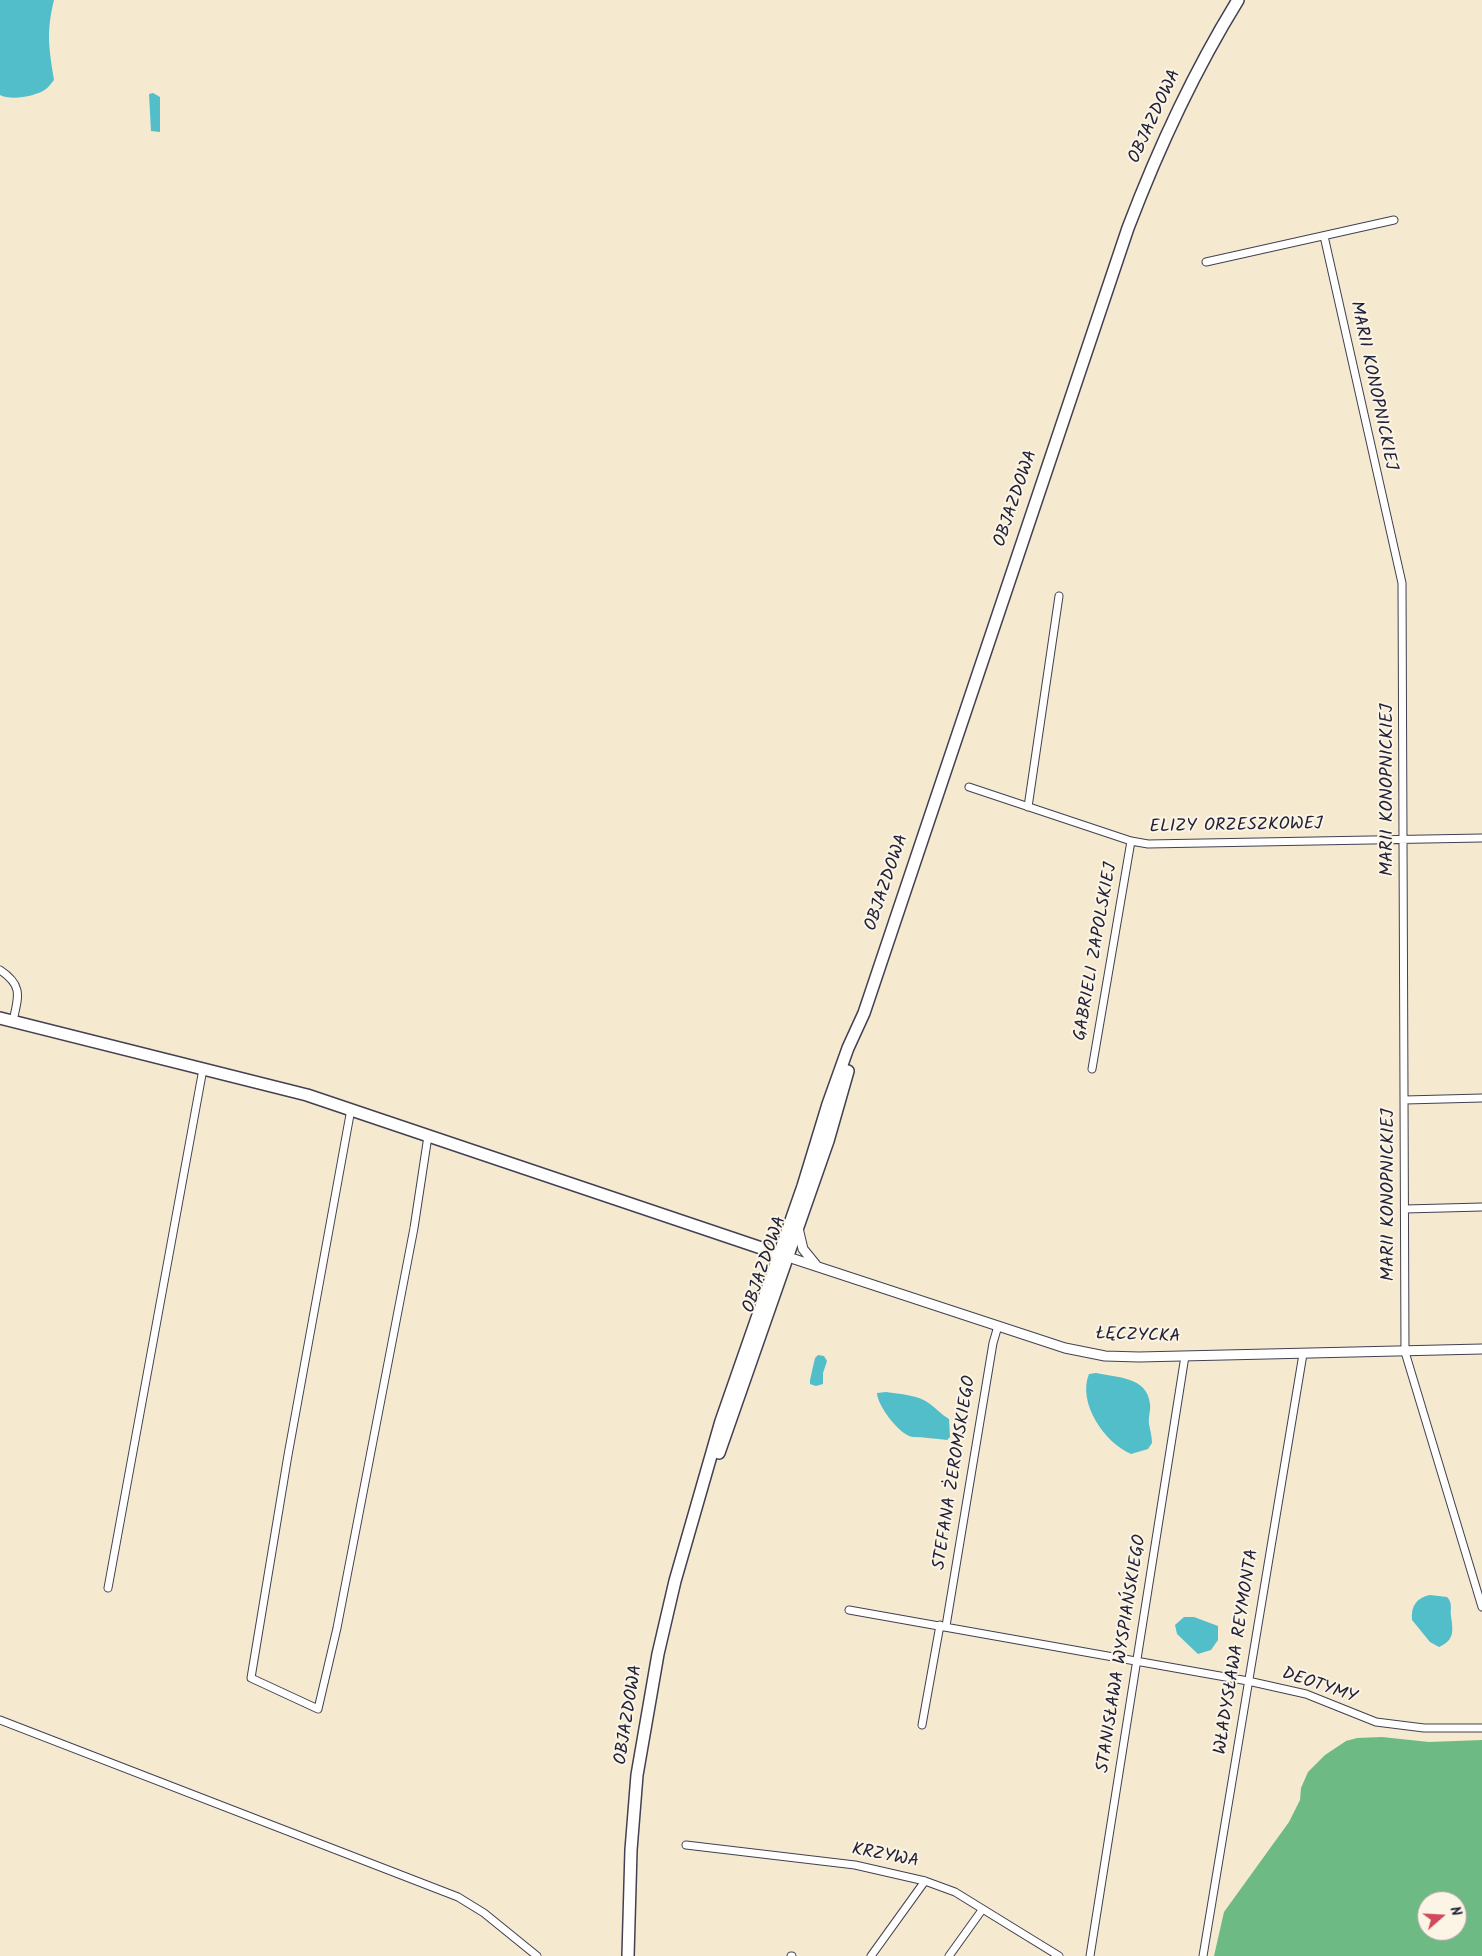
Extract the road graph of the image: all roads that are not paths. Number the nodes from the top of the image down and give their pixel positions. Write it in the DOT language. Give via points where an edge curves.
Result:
graph roads {
  1 [pos="1238,0"];
  2 [pos="1394,220"];
  3 [pos="1324,236"];
  4 [pos="1206,262"];
  5 [pos="1059,596"];
  6 [pos="969,788"];
  7 [pos="1028,807"];
  8 [pos="1482,838"];
  9 [pos="1405,840"];
  10 [pos="1131,841"];
  11 [pos="0,970"];
  12 [pos="0,1018"];
  13 [pos="13,1021"];
  14 [pos="860,1022"];
  15 [pos="203,1068"];
  16 [pos="1092,1069"];
  17 [pos="1482,1098"];
  18 [pos="1405,1100"];
  19 [pos="350,1109"];
  20 [pos="428,1136"];
  21 [pos="1482,1207"];
  22 [pos="1405,1209"];
  23 [pos="798,1226"];
  24 [pos="783,1255"];
  25 [pos="818,1267"];
  26 [pos="998,1326"];
  27 [pos="1482,1349"];
  28 [pos="1405,1352"];
  29 [pos="1303,1354"];
  30 [pos="1185,1356"];
  31 [pos="108,1588"];
  32 [pos="1482,1606"];
  33 [pos="849,1610"];
  34 [pos="943,1626"];
  35 [pos="1137,1661"];
  36 [pos="1248,1681"];
  37 [pos="0,1720"];
  38 [pos="922,1726"];
  39 [pos="1482,1728"];
  40 [pos="686,1845"];
  41 [pos="925,1881"];
  42 [pos="982,1910"];
  43 [pos="537,1956"];
  44 [pos="628,1956"];
  45 [pos="870,1956"];
  46 [pos="949,1956"];
  47 [pos="1059,1956"];
  48 [pos="1090,1956"];
  49 [pos="1203,1956"];
  1 -- 14 [label="main road, OBJAZDOWA" via="1171,124 1128,228"];
  2 -- 3 [label="street"];
  3 -- 4 [label="street"];
  3 -- 9 [label="street, MARII KONOPNICKIEJ" via="1402,583"];
  5 -- 7 [label="street"];
  6 -- 7 [label="street, ELIZY ORZESZKOWEJ"];
  7 -- 10 [label="street, ELIZY ORZESZKOWEJ"];
  8 -- 9 [label="street, ELIZY ORZESZKOWEJ"];
  9 -- 10 [label="street, ELIZY ORZESZKOWEJ" via="1148,844"];
  9 -- 18 [label="street, MARII KONOPNICKIEJ"];
  10 -- 16 [label="street, GABRIELI ZAPOLSKIEJ"];
  11 -- 13 [label="street" via="17,986"];
  12 -- 13 [label="main road"];
  13 -- 15 [label="main road"];
  14 -- 23 [label="main road, OBJAZDOWA" via="828,1141"];
  14 -- 24 [label="main road, OBJAZDOWA" via="840,1070"];
  15 -- 19 [label="main road"];
  15 -- 31 [label="street"];
  17 -- 18 [label="street"];
  18 -- 22 [label="street, MARII KONOPNICKIEJ"];
  19 -- 20 [label="main road"];
  19 -- 20 [label="street" via="251,1678 318,1709 412,1238"];
  20 -- 24 [label="main road"];
  21 -- 22 [label="street"];
  22 -- 28 [label="street, MARII KONOPNICKIEJ"];
  23 -- 24 [label="main road, OBJAZDOWA"];
  23 -- 25 [label="street" via="804,1249"];
  24 -- 25 [label="street, ŁĘCZYCKA"];
  24 -- 44 [label="main road, OBJAZDOWA" via="724,1440 704,1487 675,1582 658,1654 643,1734 631,1850"];
  25 -- 26 [label="street, ŁĘCZYCKA"];
  26 -- 30 [label="street, ŁĘCZYCKA" via="1066,1348 1105,1356"];
  26 -- 34 [label="street, STEFANA ŻEROMSKIEGO"];
  27 -- 28 [label="street, ŁĘCZYCKA"];
  28 -- 29 [label="street, ŁĘCZYCKA"];
  28 -- 32 [label="street, MARII KONOPNICKIEJ"];
  29 -- 30 [label="street, ŁĘCZYCKA"];
  29 -- 36 [label="street, WŁADYSŁAWA REYMONTA"];
  30 -- 35 [label="street, STANISŁAWA WYSPIAŃSKIEGO"];
  33 -- 34 [label="street, DEOTYMY"];
  34 -- 35 [label="street, DEOTYMY"];
  34 -- 38 [label="street"];
  35 -- 36 [label="street, DEOTYMY"];
  35 -- 48 [label="street, STANISŁAWA WYSPIAŃSKIEGO"];
  36 -- 39 [label="street, DEOTYMY" via="1306,1694 1376,1722 1424,1728"];
  36 -- 49 [label="street, WŁADYSŁAWA REYMONTA"];
  37 -- 43 [label="street" via="458,1898 484,1913"];
  40 -- 41 [label="street, KRZYWA" via="855,1865"];
  41 -- 42 [label="street, KRZYWA" via="955,1892"];
  41 -- 45 [label="street"];
  42 -- 46 [label="street"];
  42 -- 47 [label="street, KRZYWA"];
}
